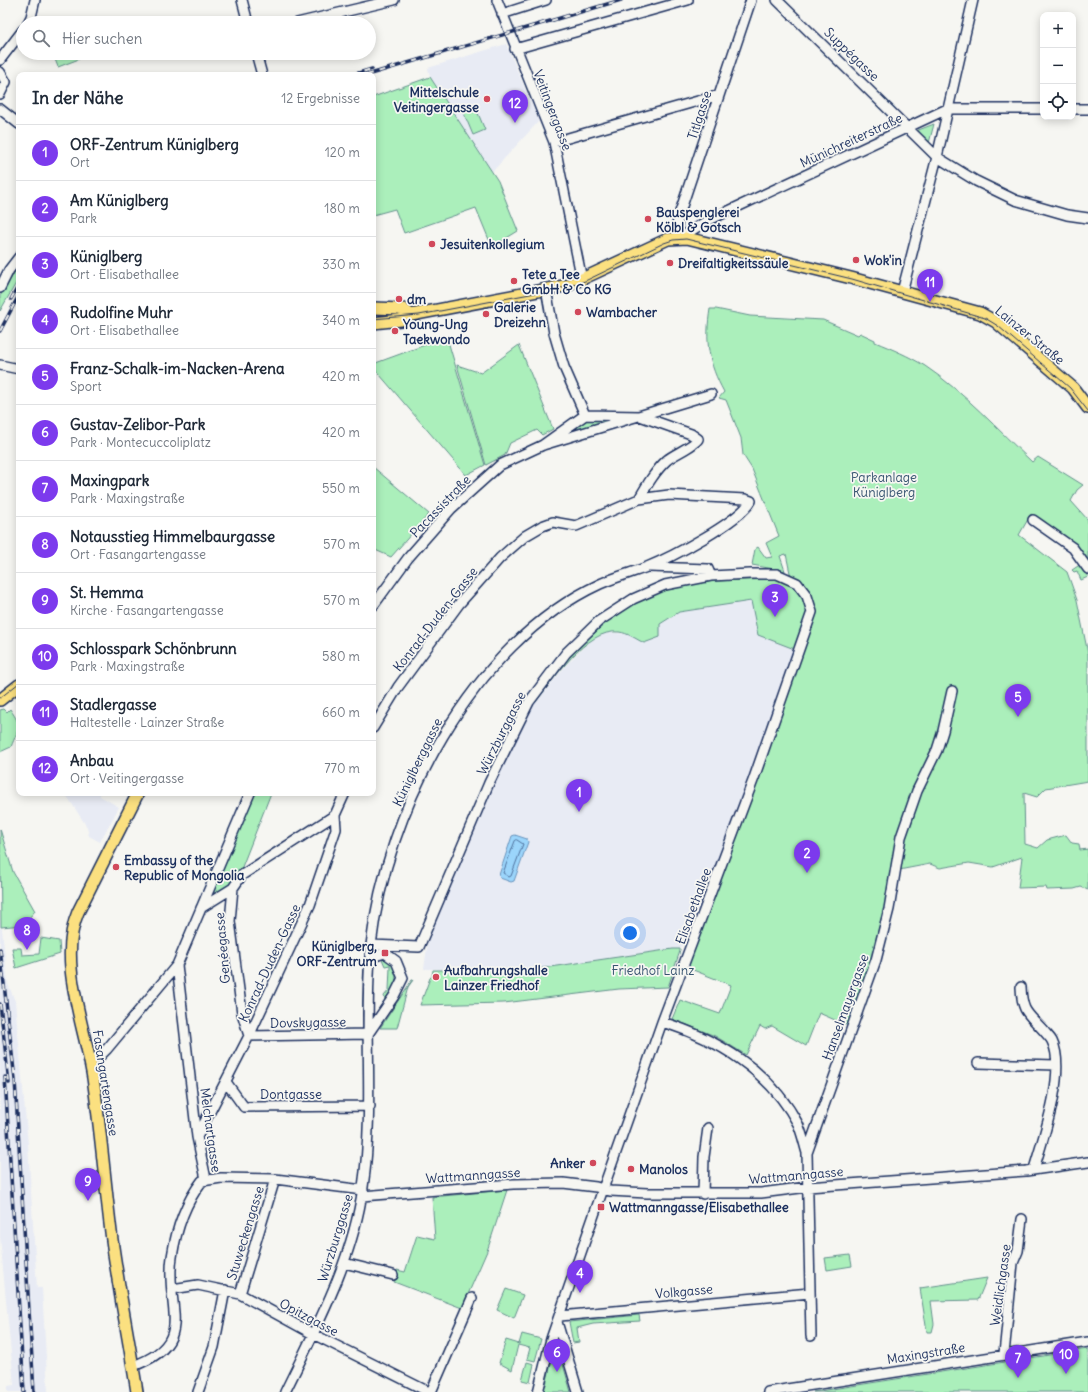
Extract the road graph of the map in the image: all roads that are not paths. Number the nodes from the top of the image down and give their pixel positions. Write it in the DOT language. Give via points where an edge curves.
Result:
graph roads {
  1 [pos="35,0"];
  2 [pos="242,0"];
  3 [pos="394,0"];
  4 [pos="497,0"];
  5 [pos="546,0"];
  6 [pos="688,0"];
  7 [pos="751,0"];
  8 [pos="777,0"];
  9 [pos="973,0"];
  10 [pos="364,3"];
  11 [pos="502,14"];
  12 [pos="31,16"];
  13 [pos="246,16"];
  14 [pos="320,16"];
  15 [pos="16,39"];
  16 [pos="515,49"];
  17 [pos="0,60"];
  18 [pos="258,60"];
  19 [pos="0,72"];
  20 [pos="261,72"];
  21 [pos="0,94"];
  22 [pos="719,95"];
  23 [pos="0,109"];
  24 [pos="947,109"];
  25 [pos="1040,109"];
  26 [pos="1076,109"];
  27 [pos="1088,109"];
  28 [pos="16,122"];
  29 [pos="908,128"];
  30 [pos="554,142"];
  31 [pos="937,157"];
  32 [pos="1088,218"];
  33 [pos="680,238"];
  34 [pos="16,261"];
  35 [pos="582,280"];
  36 [pos="0,288"];
  37 [pos="546,289"];
  38 [pos="902,292"];
  39 [pos="376,308"];
  40 [pos="411,315"];
  41 [pos="376,323"];
  42 [pos="0,366"];
  43 [pos="16,369"];
  44 [pos="711,394"];
  45 [pos="1088,408"];
  46 [pos="585,415"];
  47 [pos="640,416"];
  48 [pos="543,445"];
  49 [pos="639,499"];
  50 [pos="1033,520"];
  51 [pos="648,567"];
  52 [pos="1088,569"];
  53 [pos="711,576"];
  54 [pos="376,602"];
  55 [pos="812,612"];
  56 [pos="16,687"];
  57 [pos="952,691"];
  58 [pos="0,700"];
  59 [pos="376,723"];
  60 [pos="136,796"];
  61 [pos="249,796"];
  62 [pos="344,796"];
  63 [pos="335,815"];
  64 [pos="232,888"];
  65 [pos="201,908"];
  66 [pos="371,945"];
  67 [pos="369,963"];
  68 [pos="177,965"];
  69 [pos="1021,987"];
  70 [pos="662,1022"];
  71 [pos="368,1034"];
  72 [pos="250,1036"];
  73 [pos="90,1061"];
  74 [pos="978,1063"];
  75 [pos="1056,1065"];
  76 [pos="226,1082"];
  77 [pos="370,1106"];
  78 [pos="708,1128"];
  79 [pos="197,1138"];
  80 [pos="807,1153"];
  81 [pos="1088,1162"];
  82 [pos="1034,1169"];
  83 [pos="206,1179"];
  84 [pos="275,1179"];
  85 [pos="808,1187"];
  86 [pos="603,1189"];
  87 [pos="362,1193"];
  88 [pos="703,1194"];
  89 [pos="1022,1219"];
  90 [pos="344,1262"];
  91 [pos="392,1275"];
  92 [pos="172,1289"];
  93 [pos="225,1290"];
  94 [pos="810,1293"];
  95 [pos="240,1294"];
  96 [pos="472,1298"];
  97 [pos="558,1319"];
  98 [pos="313,1334"];
  99 [pos="811,1336"];
  100 [pos="1088,1342"];
  101 [pos="1004,1354"];
  102 [pos="133,1366"];
  103 [pos="137,1392"];
  104 [pos="198,1392"];
  105 [pos="285,1392"];
  106 [pos="430,1392"];
  107 [pos="538,1392"];
  108 [pos="578,1392"];
  109 [pos="768,1392"];
  1 -- 12 [label="street"];
  2 -- 13 [label="street"];
  3 -- 10 [label="street"];
  4 -- 11 [label="street, Veitingergasse"];
  5 -- 11 [label="street"];
  6 -- 16 [label="street"];
  7 -- 22 [label="street, Titlgasse"];
  8 -- 29 [label="street, Suppégasse"];
  9 -- 24 [label="street"];
  10 -- 14 [label="street"];
  11 -- 16 [label="street, Veitingergasse"];
  15 -- 17 [label="street"];
  16 -- 30 [label="street, Veitingergasse"];
  18 -- 20 [label="street"];
  19 -- 21 [label="street" via="6,82"];
  22 -- 30 [label="street"];
  22 -- 33 [label="street, Titlgasse" via="678,218"];
  23 -- 28 [label="street"];
  24 -- 25 [label="street, Münichreiterstraße"];
  24 -- 29 [label="street, Münichreiterstraße"];
  24 -- 31 [label="street"];
  26 -- 27 [label="street"];
  29 -- 31 [label="street, Suppégasse"];
  29 -- 33 [label="street, Münichreiterstraße" via="705,222"];
  30 -- 35 [label="street, Veitingergasse"];
  31 -- 32 [label="street, Suppégasse" via="976,181 1015,200"];
  31 -- 38 [label="street"];
  33 -- 35 [label="main road, Lainzer Straße" via="656,244"];
  33 -- 38 [label="main road, Lainzer Straße" via="693,239"];
  34 -- 36 [label="street"];
  35 -- 37 [label="main road, Lainzer Straße"];
  37 -- 40 [label="main road, Lainzer Straße"];
  37 -- 46 [label="street" via="564,368"];
  38 -- 45 [label="main road, Lainzer Straße" via="975,312 996,322 1073,388"];
  39 -- 40 [label="main road" via="403,309"];
  40 -- 41 [label="main road, Lainzer Straße" via="401,320"];
  42 -- 43 [label="street"];
  44 -- 47 [label="street, Pacassistraße"];
  46 -- 47 [label="street, Pacassistraße"];
  46 -- 48 [label="street, Pacassistraße"];
  47 -- 48 [label="street, Pacassistraße"];
  47 -- 49 [label="street" via="691,434 698,439 659,468"];
  48 -- 54 [label="street, Pacassistraße" via="500,465 451,508 408,558"];
  49 -- 51 [label="street, Konrad-Duden-Gasse" via="669,495 751,501 748,507 726,523"];
  49 -- 59 [label="street, Konrad-Duden-Gasse" via="576,526 553,522 525,536 500,558 459,604 398,687"];
  50 -- 52 [label="street" via="1073,548"];
  51 -- 53 [label="street" via="708,569"];
  51 -- 66 [label="street, Küniglberggasse" via="601,584 551,612 511,646 470,695 437,746 400,826 388,863"];
  53 -- 55 [label="street, Würzburggasse" via="778,574 787,577 797,583 807,596"];
  53 -- 66 [label="street, Würzburggasse" via="665,585 633,599 599,621 566,653 529,702 489,783 419,947"];
  55 -- 70 [label="street, Elisabethallee" via="754,778"];
  56 -- 58 [label="main road"];
  57 -- 80 [label="street, Hanselmayergasse" via="937,750 917,791 901,837 889,909 876,960"];
  60 -- 73 [label="main road, Fasangartengasse" via="78,912 71,935 71,972"];
  61 -- 65 [label="street"];
  62 -- 63 [label="street, Konrad-Duden-Gasse"];
  63 -- 64 [label="street" via="242,875"];
  63 -- 72 [label="street, Konrad-Duden-Gasse" via="336,829 310,905"];
  64 -- 65 [label="street"];
  64 -- 72 [label="street, Genéegasse" via="230,921 242,1013"];
  65 -- 68 [label="street"];
  66 -- 67 [label="street"];
  67 -- 71 [label="street, Würzburggasse"];
  67 -- 71 [label="street" via="375,956 386,953 396,961 403,978"];
  68 -- 73 [label="street" via="107,1049"];
  68 -- 79 [label="street, Melchartgasse"];
  69 -- 75 [label="street" via="1022,1002 1027,1014 1052,1040"];
  70 -- 80 [label="street" via="711,1040 730,1051 764,1079 780,1096 798,1124"];
  70 -- 86 [label="street, Elisabethallee"];
  71 -- 72 [label="street, Dovskygasse"];
  71 -- 77 [label="street, Würzburggasse"];
  72 -- 76 [label="street, Konrad-Duden-Gasse"];
  73 -- 102 [label="main road, Fasangartengasse" via="112,1241"];
  74 -- 75 [label="street"];
  75 -- 82 [label="street" via="1056,1094"];
  76 -- 77 [label="street, Dontgasse" via="244,1107"];
  76 -- 79 [label="street, Konrad-Duden-Gasse"];
  77 -- 87 [label="street, Würzburggasse"];
  78 -- 88 [label="street"];
  79 -- 83 [label="street, Melchartgasse"];
  80 -- 85 [label="street, Hanselmayergasse"];
  81 -- 82 [label="street, Wattmanngasse"];
  82 -- 85 [label="street, Wattmanngasse"];
  83 -- 84 [label="street, Wattmanngasse"];
  83 -- 92 [label="street, Melchartgasse" via="194,1192 179,1225 172,1257"];
  84 -- 87 [label="street, Wattmanngasse"];
  84 -- 95 [label="street, Stuweckengasse"];
  85 -- 88 [label="street, Wattmanngasse" via="761,1193"];
  85 -- 94 [label="street, Hanselmayergasse"];
  86 -- 87 [label="street, Wattmanngasse" via="563,1183"];
  86 -- 88 [label="street, Wattmanngasse" via="657,1194"];
  86 -- 97 [label="street, Elisabethallee"];
  87 -- 90 [label="street, Würzburggasse"];
  89 -- 101 [label="street, Weidlichgasse" via="1018,1251 1013,1264"];
  90 -- 91 [label="street"];
  90 -- 98 [label="street, Würzburggasse"];
  92 -- 93 [label="street, Opitzgasse" via="198,1285"];
  92 -- 102 [label="street, Melchartgasse" via="174,1320 168,1345 152,1359"];
  93 -- 95 [label="street, Opitzgasse"];
  93 -- 104 [label="street, Stuweckengasse" via="214,1347"];
  94 -- 97 [label="street, Volkgasse"];
  94 -- 99 [label="street, Hanselmayergasse"];
  95 -- 98 [label="street, Opitzgasse"];
  96 -- 106 [label="street"];
  97 -- 107 [label="street, Elisabethallee"];
  97 -- 108 [label="street"];
  98 -- 105 [label="street, Würzburggasse"];
  98 -- 106 [label="street, Opitzgasse"];
  100 -- 101 [label="street, Maxingstraße"];
  101 -- 109 [label="street, Maxingstraße"];
  102 -- 103 [label="main road, Fasangartengasse"];
}
